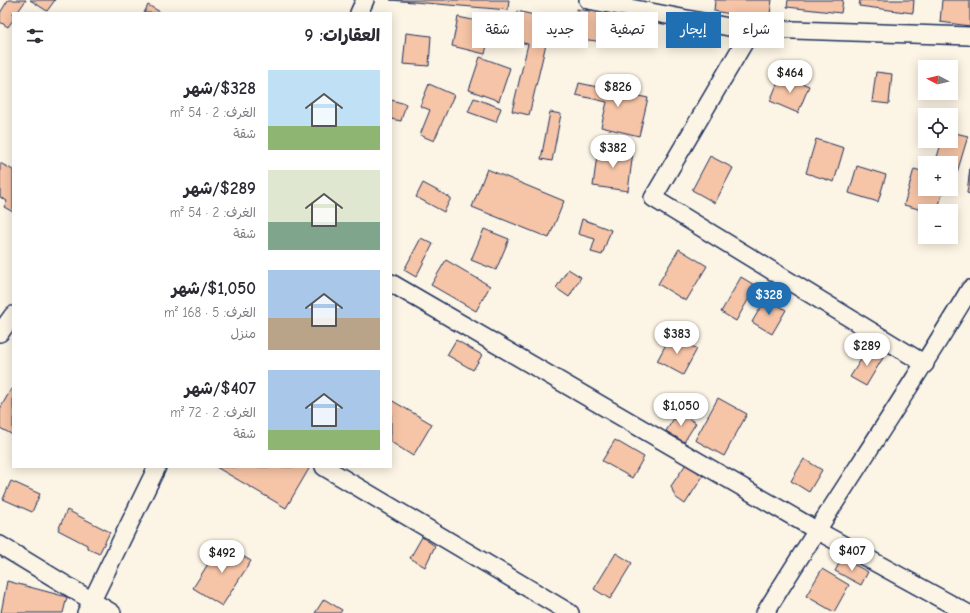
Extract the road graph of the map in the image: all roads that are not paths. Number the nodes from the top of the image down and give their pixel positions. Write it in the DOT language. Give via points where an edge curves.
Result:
graph roads {
  1 [pos="365,0"];
  2 [pos="588,0"];
  3 [pos="360,12"];
  4 [pos="729,27"];
  5 [pos="784,30"];
  6 [pos="970,36"];
  7 [pos="741,48"];
  8 [pos="392,284"];
  9 [pos="970,289"];
  10 [pos="12,316"];
  11 [pos="0,333"];
  12 [pos="925,364"];
  13 [pos="157,468"];
  14 [pos="326,468"];
  15 [pos="816,530"];
  16 [pos="0,545"];
  17 [pos="89,607"];
  18 [pos="112,613"];
  19 [pos="570,613"];
  20 [pos="765,613"];
  21 [pos="967,613"];
  1 -- 3 [label="street"];
  2 -- 4 [label="street"];
  5 -- 6 [label="street"];
  7 -- 12 [label="street" via="653,198"];
  8 -- 15 [label="street"];
  9 -- 12 [label="street"];
  10 -- 11 [label="street"];
  12 -- 15 [label="street"];
  13 -- 17 [label="street"];
  14 -- 19 [label="street"];
  15 -- 20 [label="street"];
  15 -- 21 [label="street"];
  16 -- 17 [label="street"];
  17 -- 18 [label="street"];
}
